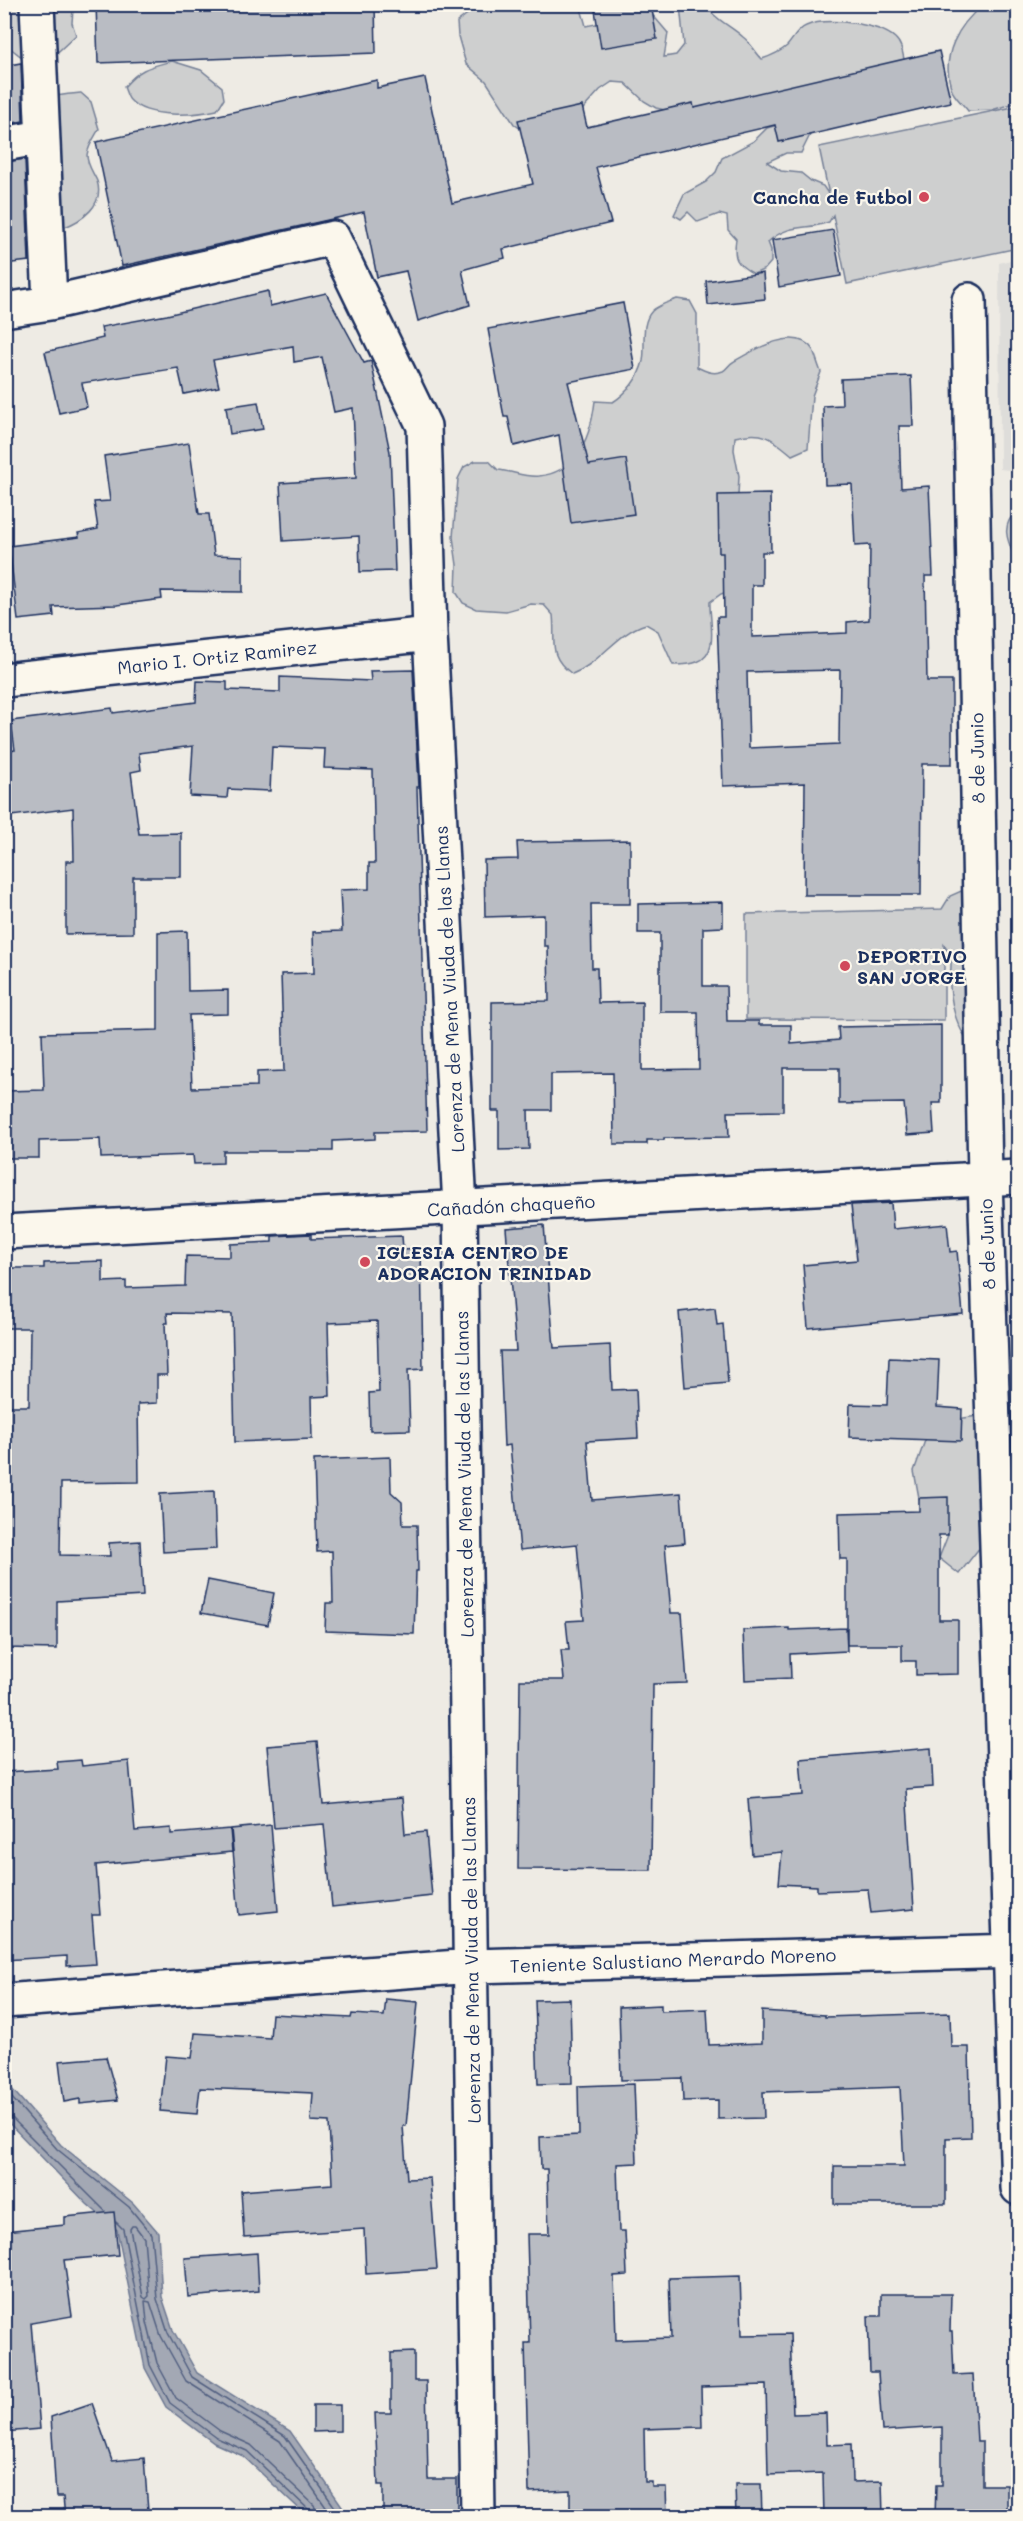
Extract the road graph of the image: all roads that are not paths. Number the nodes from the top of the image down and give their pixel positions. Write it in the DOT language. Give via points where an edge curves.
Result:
graph roads {
  1 [pos="37,4"];
  2 [pos="42,137"];
  3 [pos="4,144"];
  4 [pos="969,300"];
  5 [pos="50,303"];
  6 [pos="4,310"];
  7 [pos="430,634"];
  8 [pos="4,680"];
  9 [pos="1018,1178"];
  10 [pos="985,1179"];
  11 [pos="460,1207"];
  12 [pos="4,1232"];
  13 [pos="1015,1951"];
  14 [pos="472,1966"];
  15 [pos="4,2001"];
  16 [pos="1018,2188"];
  17 [pos="478,2517"];
  1 -- 2 [label="street"];
  2 -- 3 [label="street"];
  2 -- 5 [label="street"];
  4 -- 10 [label="street, 8 de Junio"];
  5 -- 6 [label="street"];
  5 -- 7 [label="street, Lorenza de Mena Viuda de las Llanas" via="333,238 424,426"];
  7 -- 8 [label="street, Mario I. Ortiz Ramirez"];
  7 -- 11 [label="street, Lorenza de Mena Viuda de las Llanas"];
  9 -- 10 [label="street, Cañadón chaqueño"];
  10 -- 11 [label="street, Cañadón chaqueño"];
  10 -- 13 [label="street, 8 de Junio"];
  11 -- 12 [label="street, Cañadón chaqueño"];
  11 -- 14 [label="street, Lorenza de Mena Viuda de las Llanas"];
  13 -- 14 [label="street, Teniente Salustiano Merardo Moreno"];
  13 -- 16 [label="street, 8 de Junio"];
  14 -- 15 [label="street, Teniente Salustiano Merardo Moreno"];
  14 -- 17 [label="street, Lorenza de Mena Viuda de las Llanas"];
}
